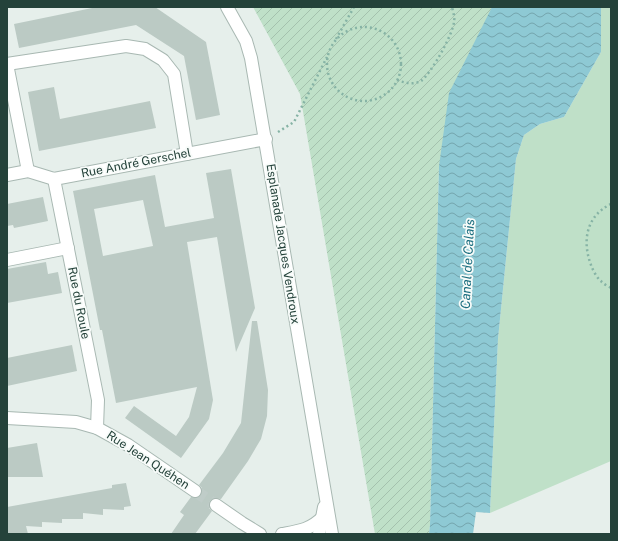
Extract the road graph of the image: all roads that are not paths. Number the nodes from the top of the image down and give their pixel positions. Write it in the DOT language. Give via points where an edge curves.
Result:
graph roads {
  1 [pos="227,7"];
  2 [pos="7,64"];
  3 [pos="266,139"];
  4 [pos="187,154"];
  5 [pos="28,171"];
  6 [pos="7,175"];
  7 [pos="54,179"];
  8 [pos="68,248"];
  9 [pos="7,260"];
  10 [pos="7,418"];
  11 [pos="97,428"];
  12 [pos="323,485"];
  13 [pos="195,491"];
  14 [pos="216,505"];
  15 [pos="323,517"];
  16 [pos="242,524"];
  17 [pos="250,534"];
  18 [pos="260,534"];
  19 [pos="282,534"];
  20 [pos="319,534"];
  21 [pos="332,534"];
  1 -- 3 [label="street, Esplanade Jacques Vendroux" via="246,41"];
  2 -- 4 [label="street" via="126,46 145,49 163,60 174,74"];
  2 -- 5 [label="street"];
  3 -- 4 [label="street, Rue André Gerschel"];
  3 -- 12 [label="street, Esplanade Jacques Vendroux"];
  4 -- 7 [label="street, Rue André Gerschel"];
  5 -- 6 [label="street, Rue André Gerschel"];
  5 -- 7 [label="street, Rue André Gerschel"];
  7 -- 8 [label="street, Rue du Roule"];
  8 -- 9 [label="street"];
  8 -- 11 [label="street, Rue du Roule" via="98,400"];
  10 -- 11 [label="street, Rue Jean Quéhen" via="76,422"];
  11 -- 13 [label="street, Rue Jean Quéhen" via="128,445"];
  12 -- 15 [label="street, Esplanade Jacques Vendroux"];
  12 -- 21 [label="street, Esplanade Jacques Vendroux"];
  14 -- 16 [label="street"];
  15 -- 19 [label="street" via="311,527"];
  15 -- 20 [label="street, Esplanade Jacques Vendroux"];
  16 -- 17 [label="street"];
  16 -- 18 [label="street"];
}
